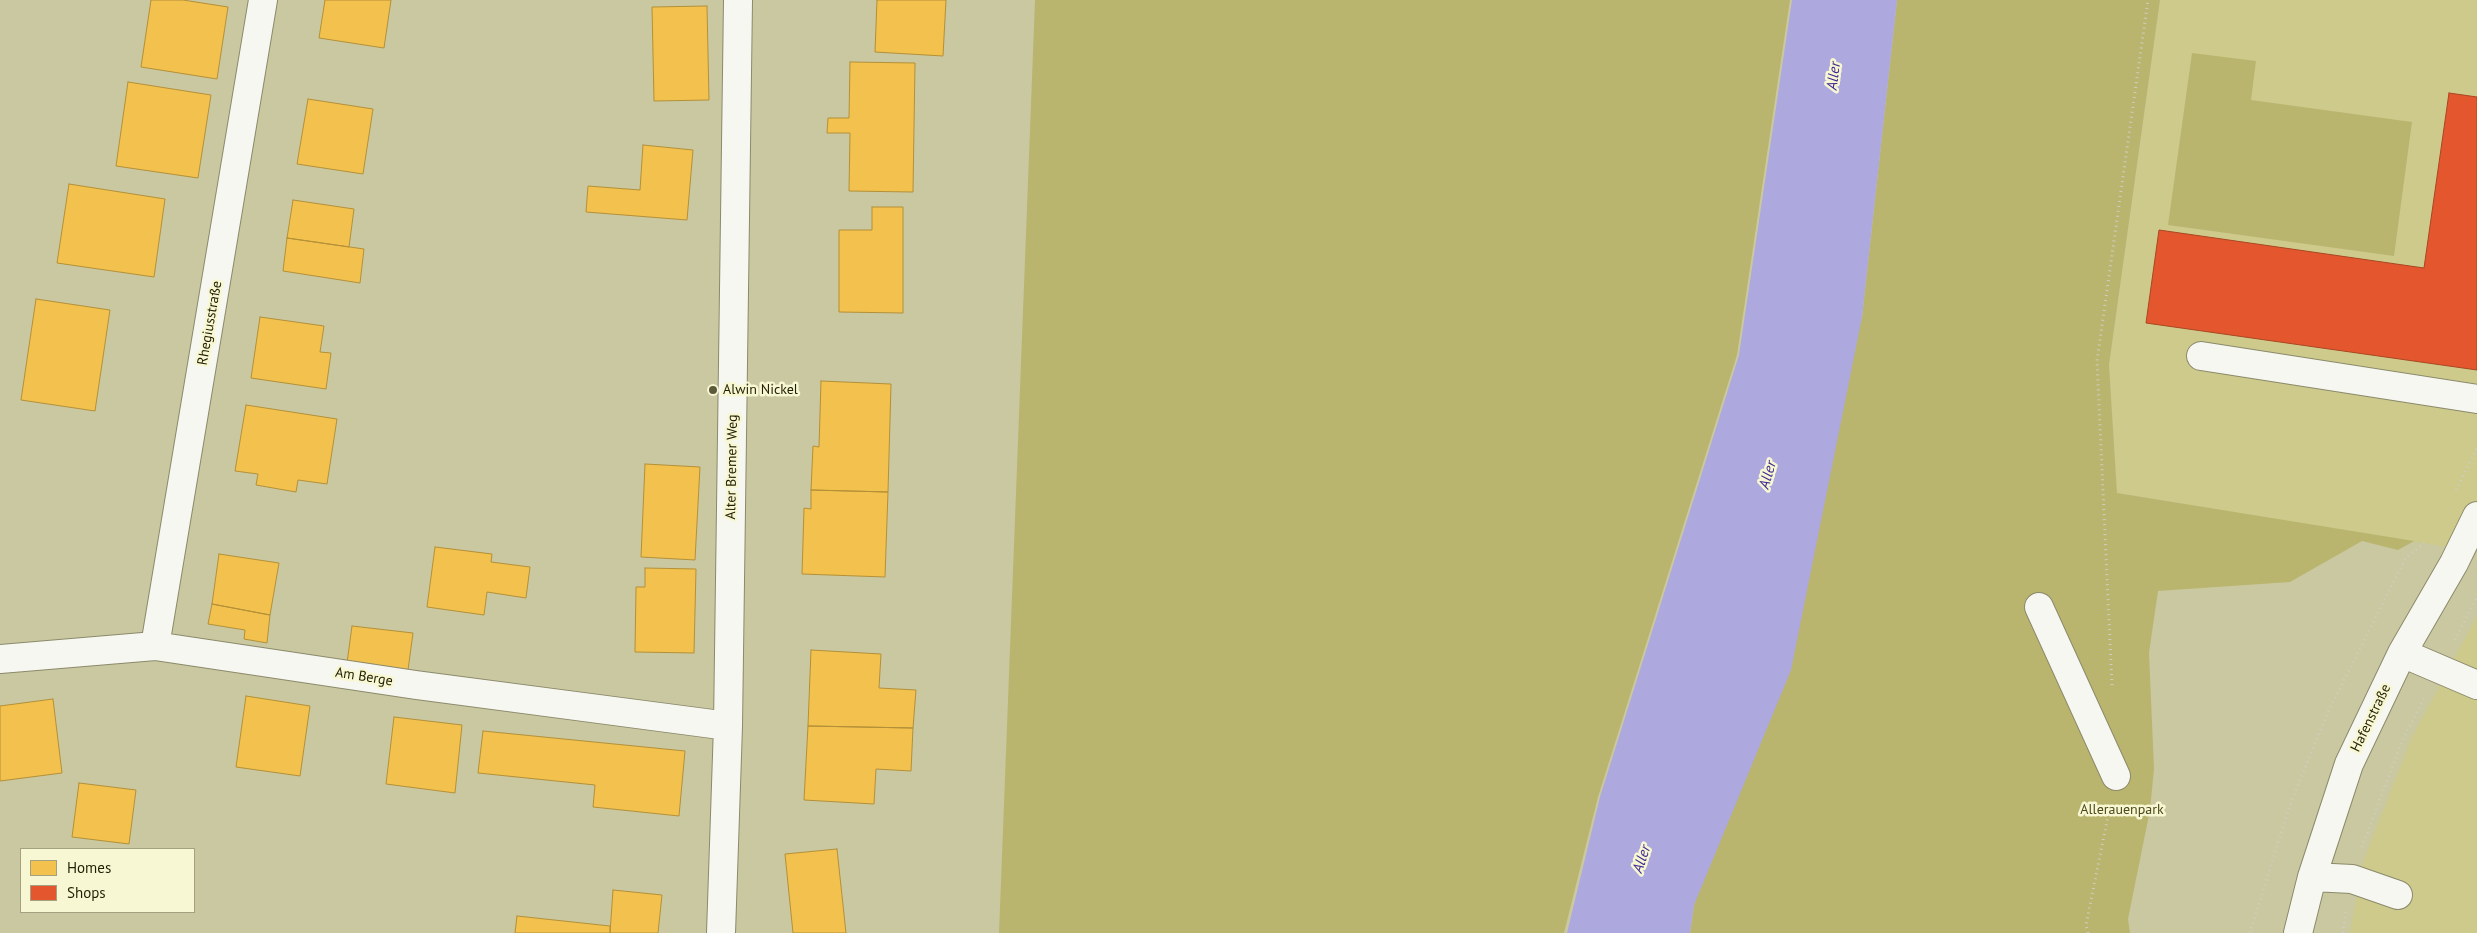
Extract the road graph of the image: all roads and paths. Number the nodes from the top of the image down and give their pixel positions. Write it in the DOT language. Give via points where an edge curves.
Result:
graph roads {
  1 [pos="263,0"];
  2 [pos="738,0"];
  3 [pos="2148,0"];
  4 [pos="2201,356"];
  5 [pos="2477,399"];
  6 [pos="2477,516"];
  7 [pos="2477,597"];
  8 [pos="2039,606"];
  9 [pos="156,646"];
  10 [pos="2402,653"];
  11 [pos="0,659"];
  12 [pos="2440,669"];
  13 [pos="2477,685"];
  14 [pos="2112,687"];
  15 [pos="728,726"];
  16 [pos="2116,776"];
  17 [pos="2312,877"];
  18 [pos="2352,879"];
  19 [pos="2398,895"];
  20 [pos="721,933"];
  21 [pos="2088,933"];
  22 [pos="2298,933"];
  23 [pos="2343,933"];
  1 -- 9 [label="street, Rhegiusstraße"];
  2 -- 15 [label="street, Alter Bremer Weg"];
  3 -- 14 [label="path" via="2097,361"];
  4 -- 5 [label="street"];
  6 -- 10 [label="street, Hafenstraße"];
  7 -- 12 [label="path"];
  8 -- 16 [label="street"];
  9 -- 11 [label="street, Am Berge"];
  9 -- 15 [label="street, Am Berge" via="416,685"];
  10 -- 12 [label="street"];
  10 -- 17 [label="street, Hafenstraße" via="2349,764"];
  12 -- 13 [label="street"];
  12 -- 18 [label="path" via="2402,741"];
  15 -- 20 [label="street, Alter Bremer Weg"];
  16 -- 21 [label="path" via="2086,925"];
  17 -- 18 [label="street"];
  17 -- 22 [label="street, Hafenstraße"];
  18 -- 19 [label="street"];
  18 -- 23 [label="path"];
}
